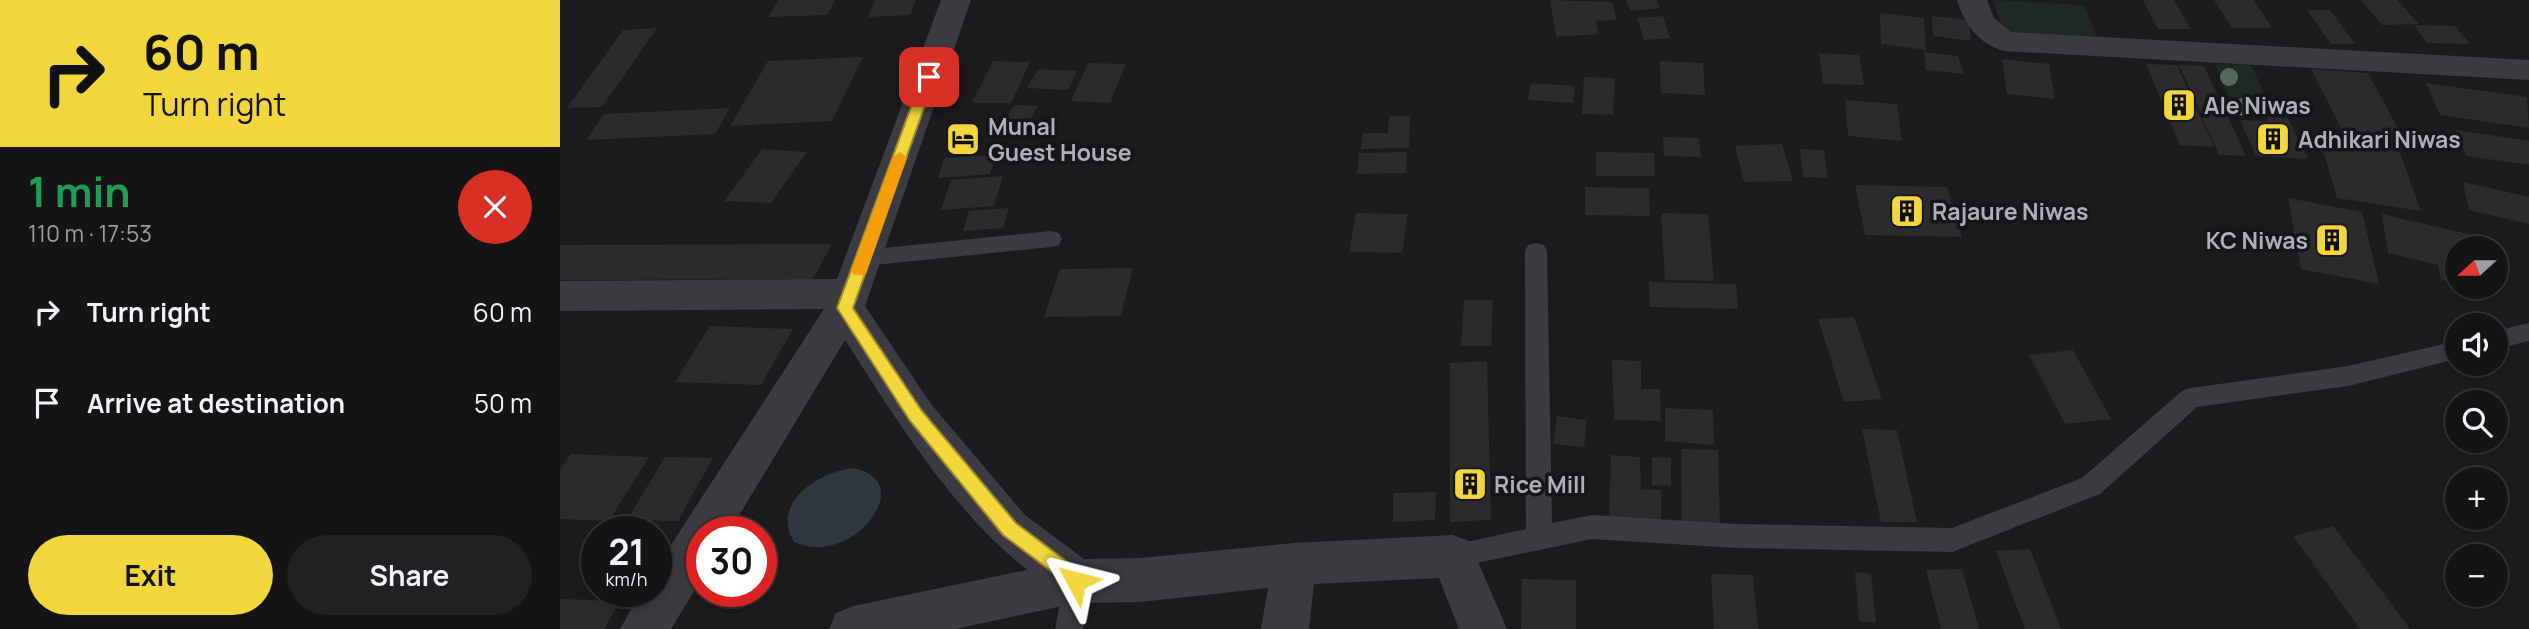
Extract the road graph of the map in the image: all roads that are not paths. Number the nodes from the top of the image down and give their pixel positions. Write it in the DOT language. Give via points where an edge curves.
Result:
graph roads {
  1 [pos="956,0"];
  2 [pos="1972,0"];
  3 [pos="2529,70"];
  4 [pos="1051,239"];
  5 [pos="1536,251"];
  6 [pos="864,258"];
  7 [pos="560,296"];
  8 [pos="848,301"];
  9 [pos="2529,332"];
  10 [pos="2508,337"];
  11 [pos="2445,353"];
  12 [pos="715,516"];
  13 [pos="1539,538"];
  14 [pos="1453,556"];
  15 [pos="686,562"];
  16 [pos="1294,564"];
  17 [pos="1076,581"];
  18 [pos="644,629"];
  19 [pos="853,629"];
  20 [pos="1069,629"];
  21 [pos="1286,629"];
  22 [pos="1483,629"];
  1 -- 6 [label="street"];
  2 -- 3 [label="street" via="1985,30 2004,41"];
  4 -- 6 [label="lane"];
  5 -- 13 [label="lane"];
  6 -- 8 [label="street"];
  7 -- 8 [label="street"];
  8 -- 12 [label="street"];
  8 -- 17 [label="street" via="916,416 1009,529"];
  9 -- 10 [label="lane"];
  11 -- 13 [label="lane" via="2348,376 2191,398 2091,486 1952,540 1737,536 1592,527"];
  13 -- 14 [label="lane"];
  14 -- 16 [label="street"];
  14 -- 22 [label="street"];
  15 -- 18 [label="street"];
  16 -- 17 [label="street" via="1140,580"];
  16 -- 21 [label="street"];
  17 -- 19 [label="street"];
  17 -- 20 [label="lane"];
}
